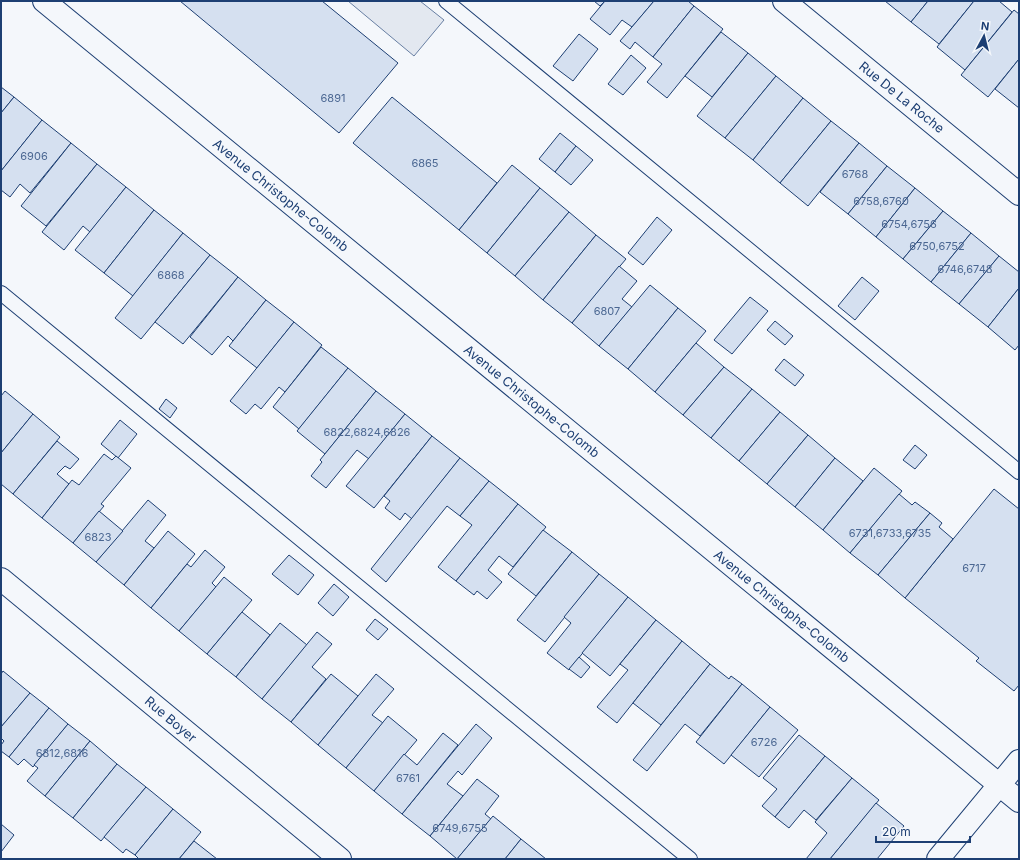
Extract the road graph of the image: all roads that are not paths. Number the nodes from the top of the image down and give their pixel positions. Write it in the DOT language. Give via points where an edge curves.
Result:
graph roads {
  1 [pos="44,1"];
  2 [pos="446,1"];
  3 [pos="784,1"];
  4 [pos="1019,194"];
  5 [pos="1,293"];
  6 [pos="1019,472"];
  7 [pos="1,579"];
  8 [pos="1019,761"];
  9 [pos="1000,785"];
  10 [pos="1019,800"];
  11 [pos="340,859"];
  12 [pos="690,859"];
  13 [pos="938,859"];
  1 -- 9 [label="main road, Avenue Christophe-Colomb"];
  2 -- 6 [label="lane"];
  3 -- 4 [label="main road, Rue De La Roche"];
  5 -- 12 [label="lane"];
  7 -- 11 [label="main road, Rue Boyer"];
  8 -- 9 [label="main road"];
  9 -- 10 [label="main road, Avenue Christophe-Colomb"];
  9 -- 13 [label="main road"];
}
